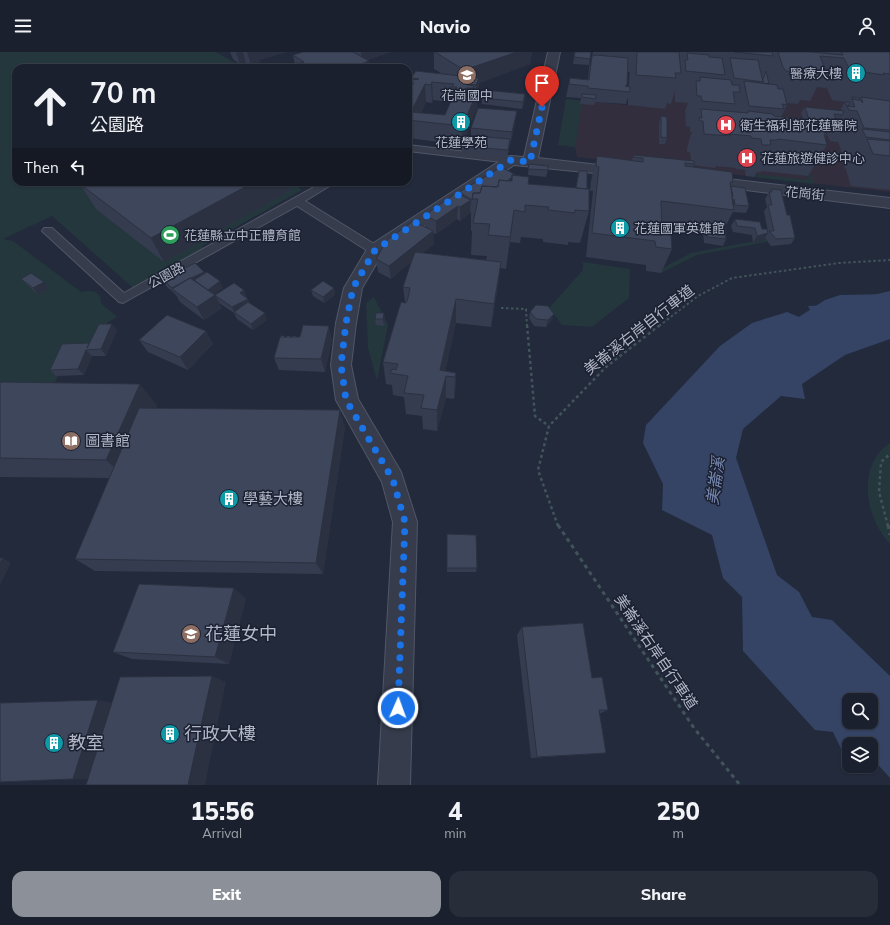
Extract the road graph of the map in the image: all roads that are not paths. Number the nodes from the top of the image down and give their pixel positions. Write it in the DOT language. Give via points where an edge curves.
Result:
graph roads {
  1 [pos="554,52"];
  2 [pos="412,148"];
  3 [pos="511,160"];
  4 [pos="530,162"];
  5 [pos="638,174"];
  6 [pos="685,179"];
  7 [pos="324,186"];
  8 [pos="297,201"];
  9 [pos="890,203"];
  10 [pos="48,231"];
  11 [pos="375,250"];
  12 [pos="394,785"];
  1 -- 4 [label="street"];
  2 -- 3 [label="lane"];
  3 -- 4 [label="street"];
  3 -- 11 [label="street"];
  4 -- 5 [label="street"];
  6 -- 9 [label="street, 花崗街"];
  7 -- 8 [label="lane, 公園路"];
  8 -- 10 [label="lane, 公園路" via="123,299"];
  8 -- 11 [label="lane"];
  11 -- 12 [label="street" via="353,288 341,365 346,400 393,480 405,522"];
}
